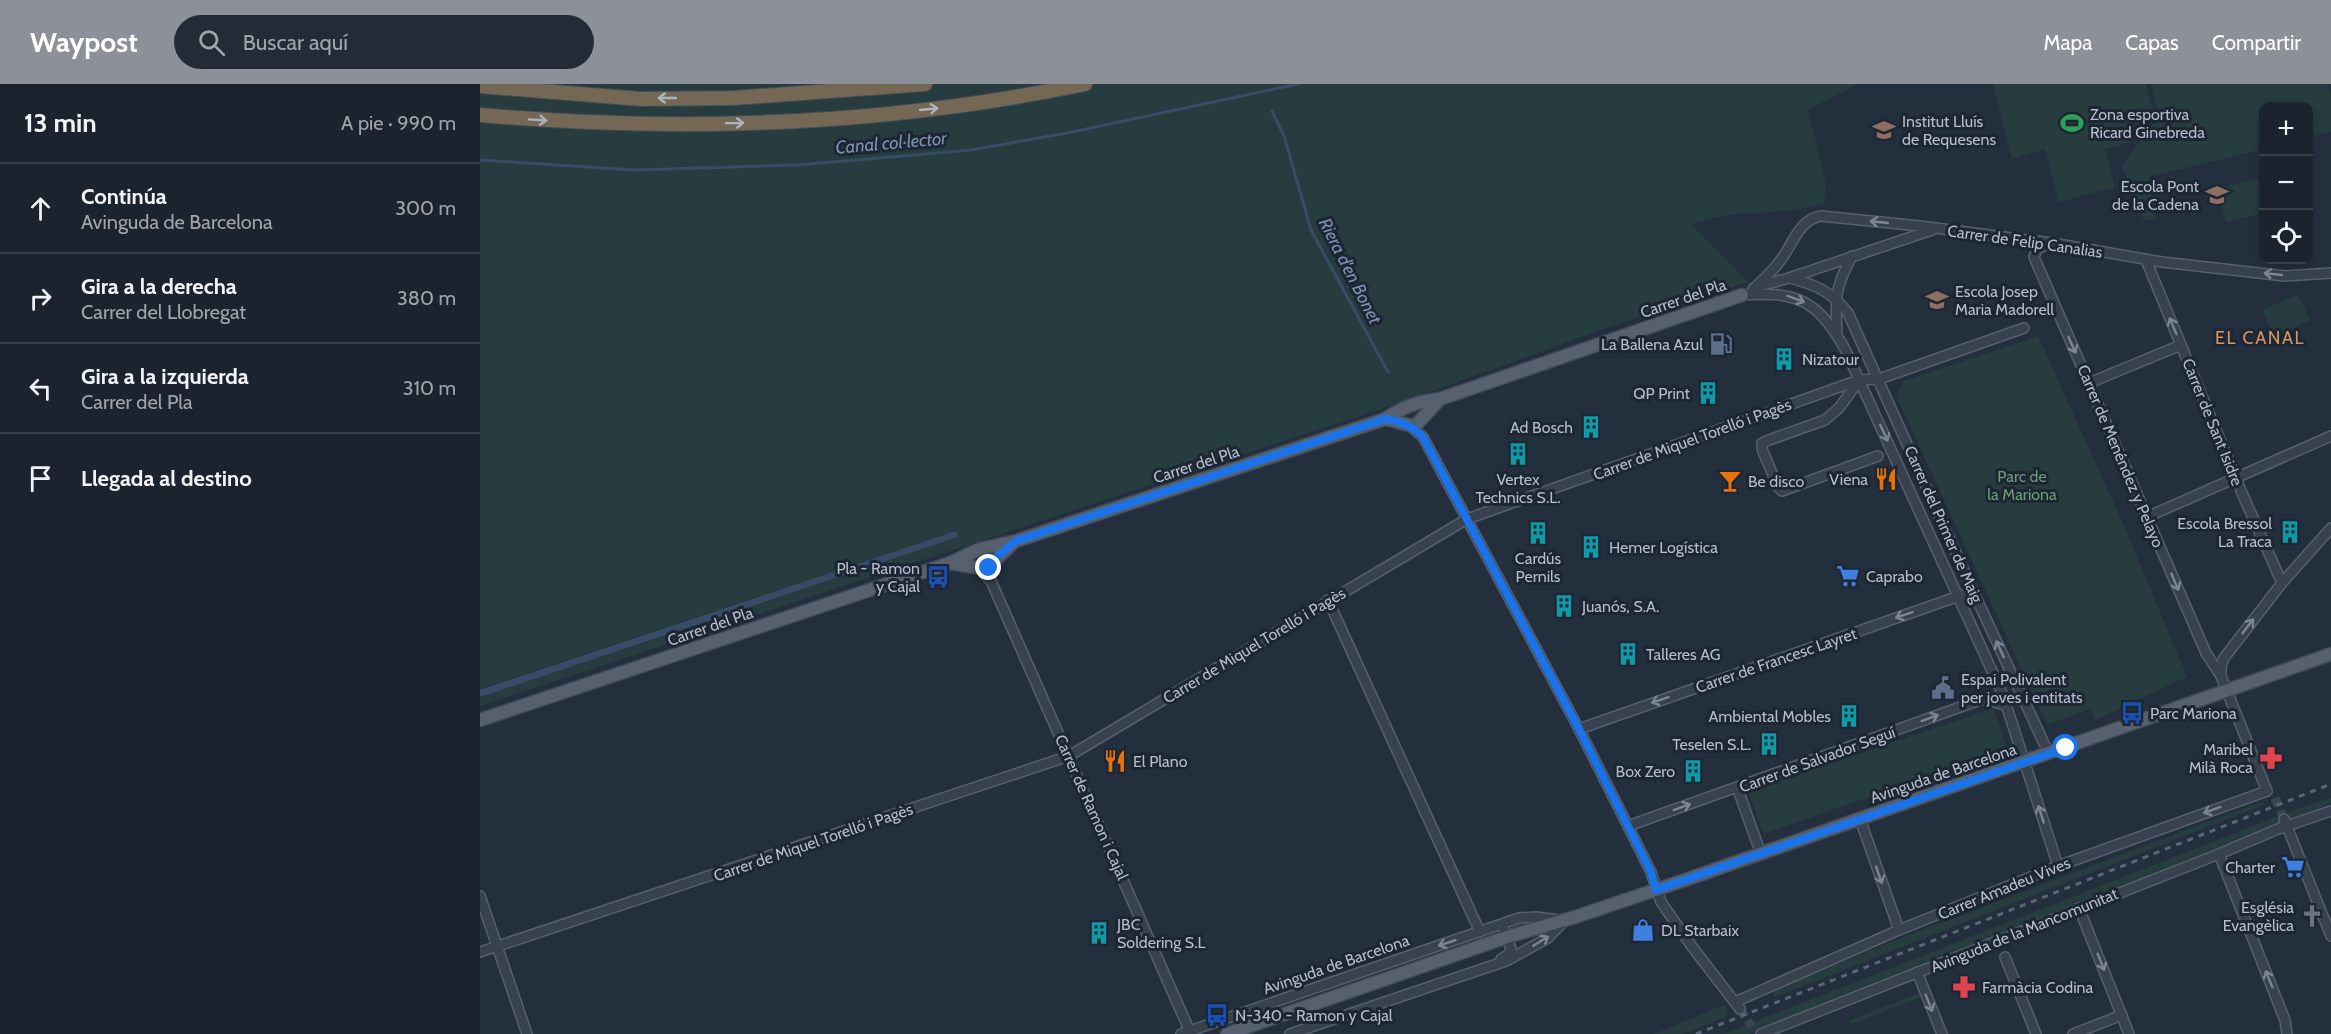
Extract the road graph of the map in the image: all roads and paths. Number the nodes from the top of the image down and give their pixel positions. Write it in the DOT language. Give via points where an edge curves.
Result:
graph roads {
  1 [pos="510,84"];
  2 [pos="925,84"];
  3 [pos="1085,84"];
  4 [pos="480,86"];
  5 [pos="547,93"];
  6 [pos="480,115"];
  7 [pos="1937,228"];
  8 [pos="2052,243"];
  9 [pos="1852,256"];
  10 [pos="2146,260"];
  11 [pos="2331,273"];
  12 [pos="1789,278"];
  13 [pos="1747,292"];
  14 [pos="1835,297"];
  15 [pos="2024,328"];
  16 [pos="1837,334"];
  17 [pos="2181,345"];
  18 [pos="1880,379"];
  19 [pos="1859,380"];
  20 [pos="2089,383"];
  21 [pos="1440,399"];
  22 [pos="1408,407"];
  23 [pos="1422,418"];
  24 [pos="1385,419"];
  25 [pos="1407,424"];
  26 [pos="2331,436"];
  27 [pos="1423,437"];
  28 [pos="1878,456"];
  29 [pos="2235,477"];
  30 [pos="2147,518"];
  31 [pos="1467,519"];
  32 [pos="2331,528"];
  33 [pos="1016,541"];
  34 [pos="979,550"];
  35 [pos="950,563"];
  36 [pos="992,563"];
  37 [pos="976,568"];
  38 [pos="991,580"];
  39 [pos="2282,583"];
  40 [pos="1973,591"];
  41 [pos="1959,596"];
  42 [pos="1328,600"];
  43 [pos="2331,654"];
  44 [pos="2221,676"];
  45 [pos="2227,691"];
  46 [pos="2007,706"];
  47 [pos="480,720"];
  48 [pos="1579,729"];
  49 [pos="2049,754"];
  50 [pos="1069,756"];
  51 [pos="2024,763"];
  52 [pos="1737,787"];
  53 [pos="2271,794"];
  54 [pos="2331,811"];
  55 [pos="1860,819"];
  56 [pos="2285,822"];
  57 [pos="1628,826"];
  58 [pos="1761,854"];
  59 [pos="2219,854"];
  60 [pos="2058,866"];
  61 [pos="1656,890"];
  62 [pos="480,896"];
  63 [pos="2079,908"];
  64 [pos="2327,916"];
  65 [pos="1564,921"];
  66 [pos="1502,924"];
  67 [pos="1899,930"];
  68 [pos="1480,932"];
  69 [pos="2331,936"];
  70 [pos="1507,937"];
  71 [pos="497,946"];
  72 [pos="480,952"];
  73 [pos="2005,957"];
  74 [pos="1491,965"];
  75 [pos="1917,972"];
  76 [pos="2122,1015"];
  77 [pos="1752,1027"];
  78 [pos="1191,1032"];
  79 [pos="527,1034"];
  80 [pos="1181,1034"];
  81 [pos="1227,1034"];
  82 [pos="1290,1034"];
  83 [pos="1760,1034"];
  84 [pos="1942,1034"];
  85 [pos="2036,1034"];
  86 [pos="2073,1034"];
  87 [pos="2129,1034"];
  88 [pos="2287,1034"];
  1 -- 5 [label="highway"];
  2 -- 5 [label="highway, one-way" via="734,98 641,99"];
  6 -- 3 [label="highway, one-way" via="638,124 797,121 943,108"];
  4 -- 5 [label="highway"];
  7 -- 8 [label="street, Carrer de Felip Canalias"];
  7 -- 9 [label="street, Carrer del Pla"];
  7 -- 13 [label="street, Carrer de Felip Canalias, one-way" via="1814,218 1805,224 1780,262"];
  8 -- 10 [label="street, Carrer de Felip Canalias"];
  8 -- 20 [label="street, Carrer de Menéndez y Pelayo, one-way" via="2041,246 2034,257"];
  9 -- 12 [label="street, Carrer del Pla"];
  9 -- 14 [label="street, Carrer del Primer de Maig"];
  11 -- 10 [label="street, Carrer de Felip Canalias, one-way" via="2285,276"];
  17 -- 10 [label="street, Carrer de Sant Isidre, one-way"];
  12 -- 13 [label="street, Carrer del Pla"];
  12 -- 14 [label="street, Carrer del Primer de Maig" via="1815,285"];
  13 -- 16 [label="street, Carrer del Primer de Maig, one-way" via="1794,297 1814,307"];
  13 -- 21 [label="main road, Carrer del Pla"];
  14 -- 16 [label="street, Carrer del Primer de Maig"];
  14 -- 18 [label="street, Carrer del Primer de Maig" via="1848,313"];
  15 -- 18 [label="street, Carrer de Miquel Torelló i Pagès"];
  16 -- 19 [label="street, Carrer del Primer de Maig"];
  17 -- 20 [label="street"];
  17 -- 29 [label="street, Carrer de Sant Isidre"];
  18 -- 19 [label="street, Carrer de Miquel Torelló i Pagès"];
  18 -- 40 [label="street, Carrer del Primer de Maig"];
  19 -- 28 [label="street" via="1825,420 1762,443 1762,449 1782,491"];
  19 -- 31 [label="street, Carrer de Miquel Torelló i Pagès"];
  19 -- 41 [label="street, Carrer del Primer de Maig, one-way"];
  20 -- 30 [label="street, Carrer de Menéndez y Pelayo"];
  21 -- 22 [label="main road, Carrer del Pla"];
  21 -- 23 [label="main road, Carrer del Pla"];
  22 -- 23 [label="main road" via="1421,410"];
  22 -- 24 [label="main road, Carrer del Pla"];
  22 -- 25 [label="main road" via="1401,415"];
  23 -- 25 [label="main road, Carrer del Pla" via="1416,425"];
  23 -- 27 [label="street"];
  24 -- 25 [label="main road, Carrer del Pla"];
  24 -- 33 [label="main road, Carrer del Pla"];
  25 -- 27 [label="street"];
  26 -- 29 [label="street"];
  27 -- 31 [label="street"];
  29 -- 30 [label="street"];
  29 -- 39 [label="street, Carrer de Sant Isidre"];
  30 -- 44 [label="street, Carrer de Menéndez y Pelayo, one-way" via="2206,653"];
  31 -- 42 [label="street, Carrer de Miquel Torelló i Pagès"];
  31 -- 48 [label="street"];
  32 -- 39 [label="street"];
  33 -- 34 [label="main road, Carrer del Pla"];
  33 -- 36 [label="main road, Carrer del Pla"];
  34 -- 35 [label="main road, Carrer del Pla"];
  34 -- 36 [label="main road" via="989,552"];
  34 -- 37 [label="main road" via="971,558"];
  35 -- 37 [label="main road, Carrer del Pla"];
  35 -- 47 [label="main road, Carrer del Pla"];
  36 -- 37 [label="main road, Carrer del Pla" via="986,569"];
  36 -- 38 [label="street, Carrer de Ramon i Cajal"];
  37 -- 38 [label="street, Carrer de Ramon i Cajal"];
  38 -- 50 [label="street, Carrer de Ramon i Cajal"];
  44 -- 39 [label="street, one-way" via="2224,658"];
  40 -- 41 [label="street, Carrer de Francesc Layret"];
  49 -- 40 [label="street, Carrer del Primer de Maig, one-way"];
  41 -- 46 [label="street, Carrer del Primer de Maig"];
  41 -- 48 [label="street, Carrer de Francesc Layret, one-way"];
  42 -- 50 [label="street, Carrer de Miquel Torelló i Pagès"];
  42 -- 68 [label="street"];
  43 -- 45 [label="main road, Avinguda de Barcelona"];
  44 -- 45 [label="street, Carrer de Menéndez y Pelayo"];
  45 -- 49 [label="main road, Avinguda de Barcelona"];
  45 -- 53 [label="street, Carrer de Menéndez y Pelayo"];
  46 -- 51 [label="street, Carrer del Primer de Maig"];
  52 -- 46 [label="street, Carrer de Salvador Seguí, one-way" via="1980,700"];
  48 -- 57 [label="street"];
  49 -- 51 [label="main road, Avinguda de Barcelona"];
  50 -- 71 [label="street, Carrer de Miquel Torelló i Pagès"];
  50 -- 78 [label="street, Carrer de Ramon i Cajal"];
  51 -- 55 [label="main road, Avinguda de Barcelona"];
  60 -- 51 [label="street, Carrer del Primer de Maig, one-way"];
  57 -- 52 [label="street, Carrer de Salvador Seguí, one-way"];
  52 -- 58 [label="street"];
  53 -- 60 [label="street, Carrer Amadeu Vives, one-way"];
  54 -- 56 [label="street, Avinguda de la Mancomunitat"];
  55 -- 58 [label="main road, Avinguda de Barcelona"];
  55 -- 67 [label="street, one-way"];
  56 -- 59 [label="street, Avinguda de la Mancomunitat"];
  56 -- 64 [label="street"];
  57 -- 61 [label="street"];
  58 -- 61 [label="main road, Avinguda de Barcelona"];
  59 -- 63 [label="street, Avinguda de la Mancomunitat"];
  88 -- 59 [label="street, one-way" via="2285,1020"];
  60 -- 67 [label="street, Carrer Amadeu Vives"];
  61 -- 65 [label="main road, Avinguda de Barcelona"];
  61 -- 67 [label="street, Carrer Amadeu Vives" via="1665,910 1738,1005"];
  62 -- 71 [label="street"];
  63 -- 75 [label="street, Avinguda de la Mancomunitat"];
  63 -- 76 [label="street, one-way"];
  64 -- 69 [label="street"];
  65 -- 66 [label="street, Avinguda de Barcelona" via="1527,917"];
  65 -- 70 [label="main road, Avinguda de Barcelona"];
  74 -- 65 [label="street, Avinguda de Barcelona, one-way" via="1548,938"];
  66 -- 68 [label="street, Avinguda de Barcelona"];
  66 -- 70 [label="street"];
  68 -- 78 [label="street, Avinguda de Barcelona, one-way"];
  70 -- 74 [label="street, Avinguda de Barcelona" via="1510,953"];
  70 -- 81 [label="main road, Avinguda de Barcelona"];
  71 -- 72 [label="street, Carrer de Miquel Torelló i Pagès"];
  71 -- 79 [label="street"];
  73 -- 85 [label="street"];
  74 -- 82 [label="street, Avinguda de Barcelona"];
  75 -- 83 [label="street, Avinguda de la Mancomunitat"];
  75 -- 84 [label="street, one-way"];
  76 -- 86 [label="street"];
  76 -- 87 [label="street"];
  77 -- 83 [label="street"];
  78 -- 80 [label="street, Avinguda de Barcelona"];
}
